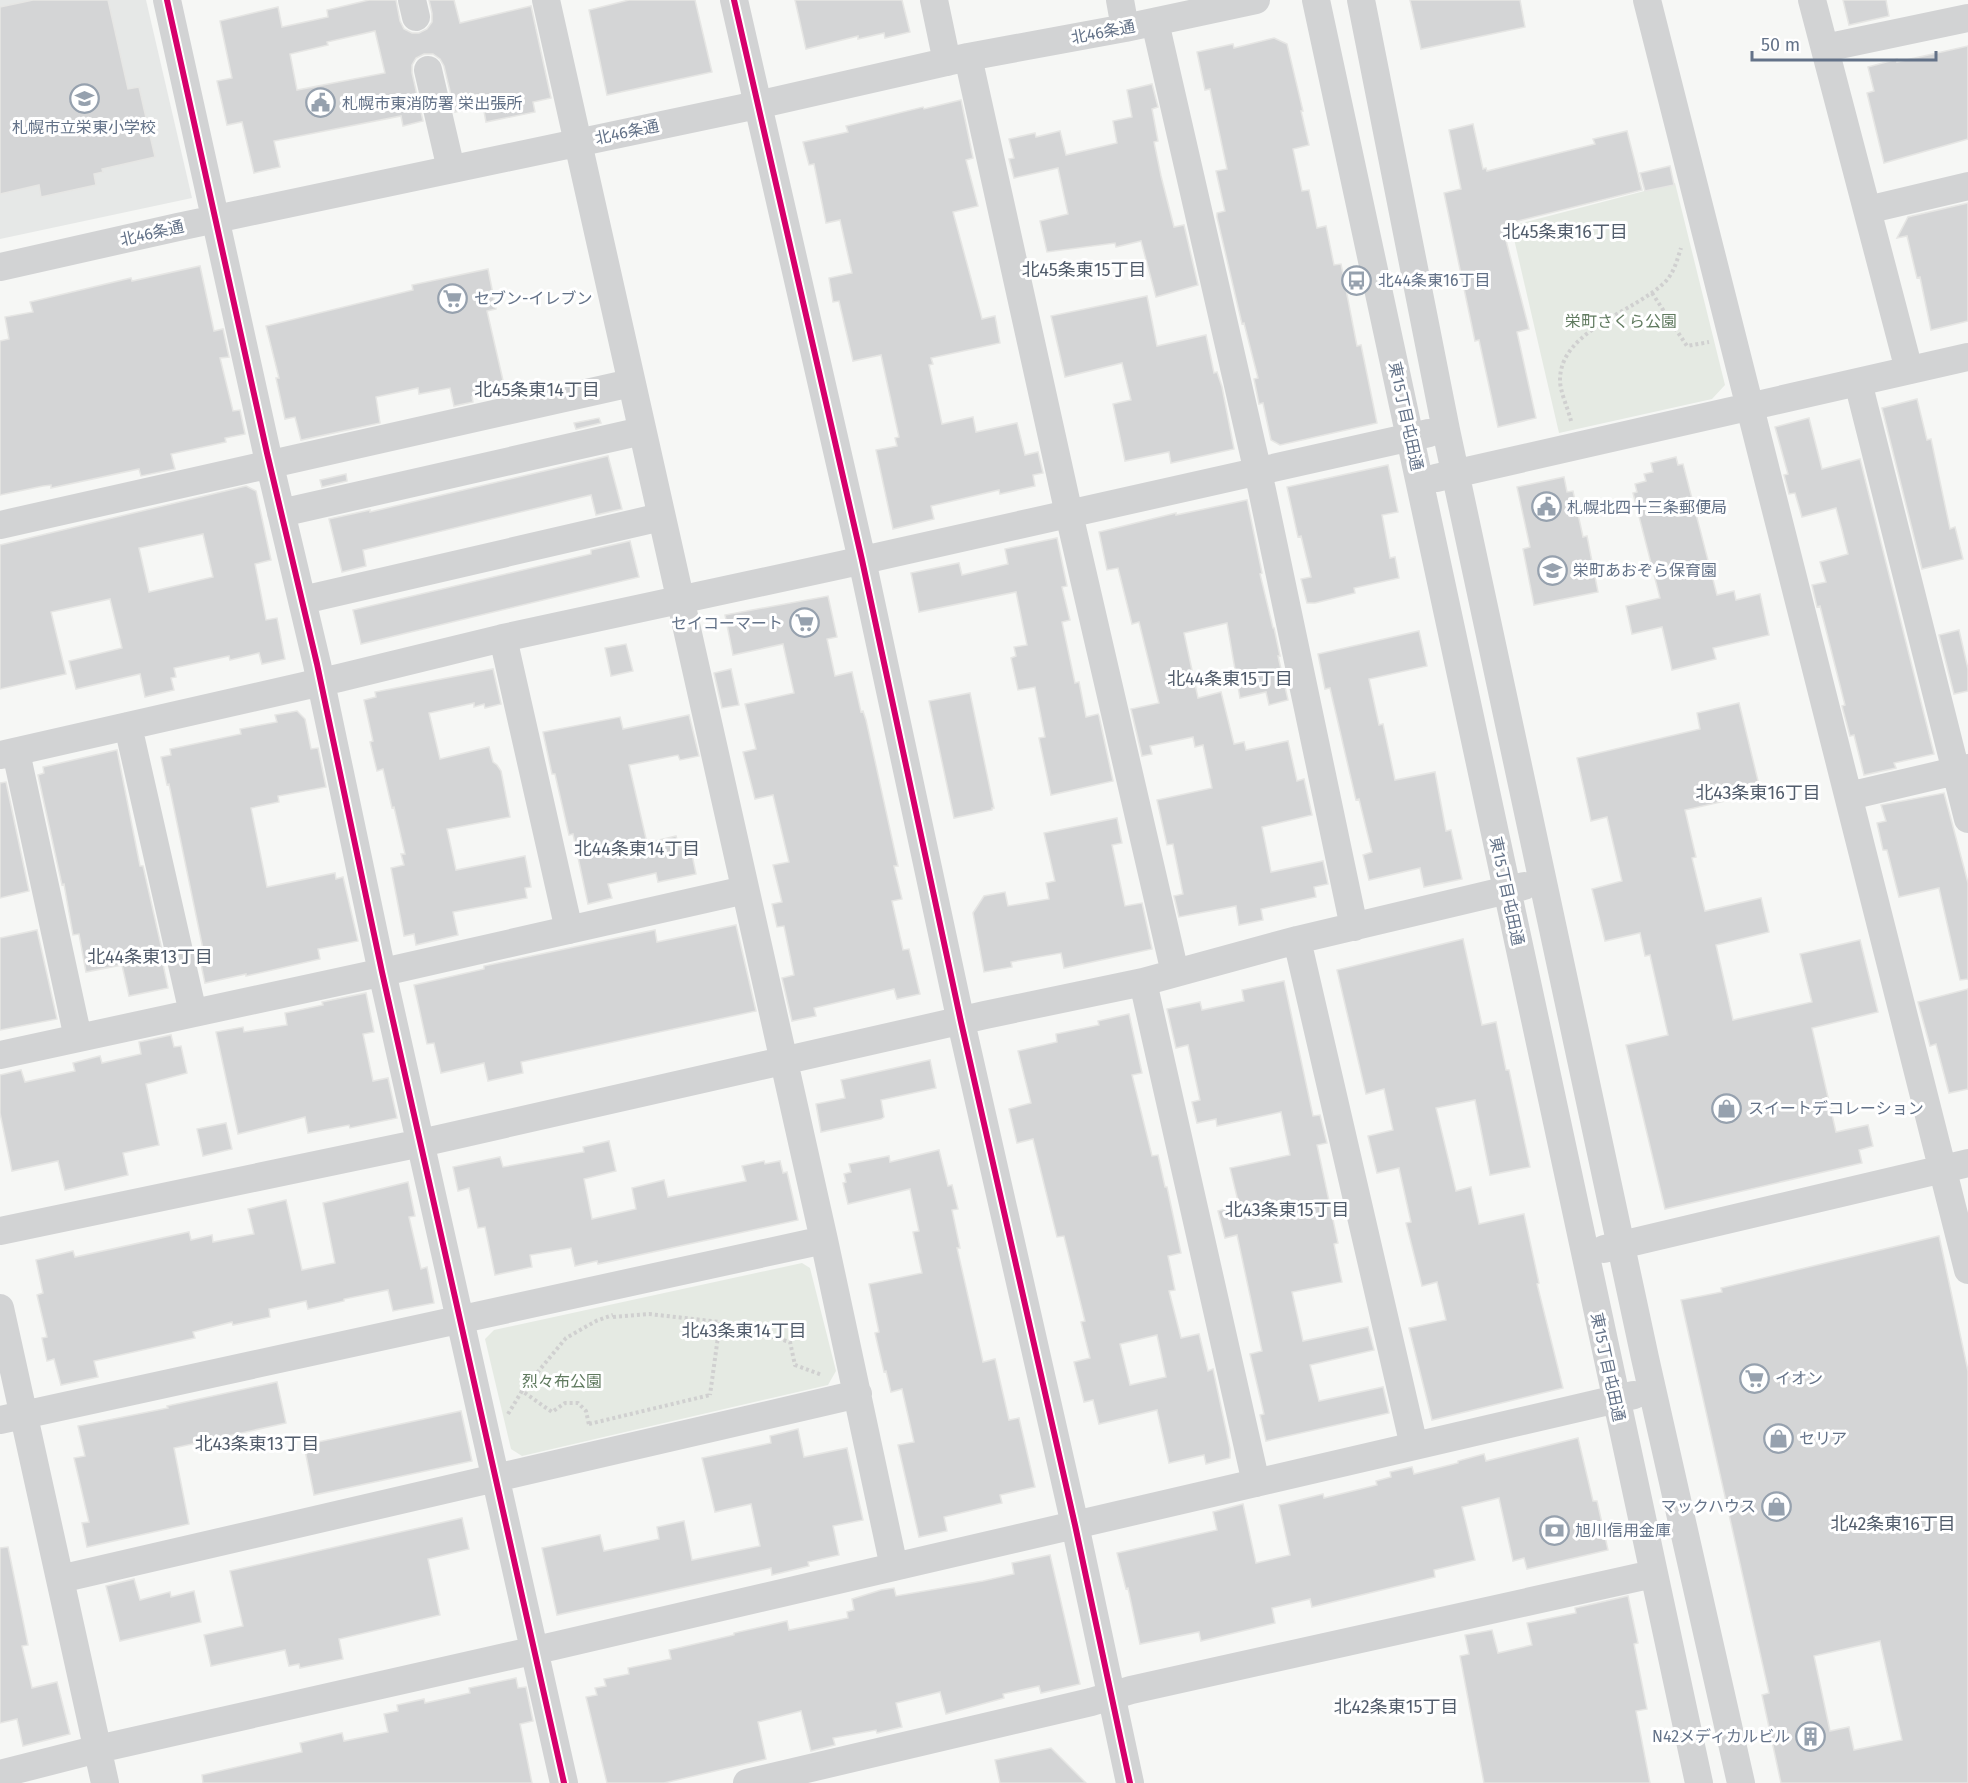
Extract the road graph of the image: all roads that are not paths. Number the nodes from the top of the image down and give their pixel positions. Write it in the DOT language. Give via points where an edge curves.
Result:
graph roads {
  1 [pos="167,0"];
  2 [pos="546,0"];
  3 [pos="734,0"];
  4 [pos="934,0"];
  5 [pos="1119,0"];
  6 [pos="1256,0"];
  7 [pos="1316,0"];
  8 [pos="1361,0"];
  9 [pos="1647,0"];
  10 [pos="1812,0"];
  11 [pos="1968,18"];
  12 [pos="1155,22"];
  13 [pos="1125,28"];
  14 [pos="1825,48"];
  15 [pos="958,59"];
  16 [pos="428,70"];
  17 [pos="757,105"];
  18 [pos="577,142"];
  19 [pos="452,169"];
  20 [pos="1968,186"];
  21 [pos="1867,210"];
  22 [pos="216,219"];
  23 [pos="0,267"];
  24 [pos="1968,357"];
  25 [pos="1909,370"];
  26 [pos="1858,382"];
  27 [pos="632,383"];
  28 [pos="1750,408"];
  29 [pos="1446,430"];
  30 [pos="642,431"];
  31 [pos="1410,437"];
  32 [pos="270,464"];
  33 [pos="1258,471"];
  34 [pos="1456,474"];
  35 [pos="1420,482"];
  36 [pos="281,513"];
  37 [pos="1069,513"];
  38 [pos="661,517"];
  39 [pos="0,525"];
  40 [pos="862,560"];
  41 [pos="680,599"];
  42 [pos="303,600"];
  43 [pos="503,638"];
  44 [pos="321,682"];
  45 [pos="128,726"];
  46 [pos="8,754"];
  47 [pos="1962,770"];
  48 [pos="1849,796"];
  49 [pos="1968,819"];
  50 [pos="1544,882"];
  51 [pos="1507,889"];
  52 [pos="746,890"];
  53 [pos="1354,927"];
  54 [pos="569,930"];
  55 [pos="1297,940"];
  56 [pos="382,972"];
  57 [pos="1175,973"];
  58 [pos="1143,982"];
  59 [pos="193,1013"];
  60 [pos="961,1022"];
  61 [pos="78,1038"];
  62 [pos="0,1055"];
  63 [pos="783,1062"];
  64 [pos="421,1143"];
  65 [pos="1955,1166"];
  66 [pos="0,1231"];
  67 [pos="824,1240"];
  68 [pos="1621,1245"];
  69 [pos="1584,1254"];
  70 [pos="1968,1270"];
  71 [pos="0,1308"];
  72 [pos="460,1320"];
  73 [pos="1652,1391"];
  74 [pos="858,1394"];
  75 [pos="1615,1399"];
  76 [pos="12,1417"];
  77 [pos="1414,1446"];
  78 [pos="495,1478"];
  79 [pos="1256,1483"];
  80 [pos="1075,1525"];
  81 [pos="894,1567"];
  82 [pos="1653,1574"];
  83 [pos="60,1578"];
  84 [pos="534,1651"];
  85 [pos="1111,1695"];
  86 [pos="98,1749"];
  87 [pos="0,1774"];
  88 [pos="105,1783"];
  89 [pos="564,1783"];
  90 [pos="747,1783"];
  91 [pos="1130,1783"];
  92 [pos="1699,1783"];
  93 [pos="1741,1783"];
  1 -- 22 [label="street"];
  2 -- 18 [label="street"];
  3 -- 17 [label="street"];
  4 -- 15 [label="street"];
  5 -- 13 [label="street"];
  6 -- 12 [label="street, 北46条通"];
  7 -- 31 [label="street, 東15丁目屯田通"];
  8 -- 29 [label="street"];
  9 -- 28 [label="street"];
  10 -- 14 [label="street"];
  11 -- 14 [label="street"];
  12 -- 13 [label="street, 北46条通"];
  12 -- 33 [label="street"];
  13 -- 15 [label="street, 北46条通"];
  14 -- 21 [label="street"];
  15 -- 17 [label="street, 北46条通"];
  15 -- 37 [label="street"];
  16 -- 19 [label="street"];
  17 -- 18 [label="street, 北46条通"];
  17 -- 40 [label="street"];
  18 -- 19 [label="street, 北46条通"];
  18 -- 27 [label="street"];
  19 -- 22 [label="street, 北46条通"];
  20 -- 21 [label="street"];
  21 -- 25 [label="street"];
  22 -- 23 [label="street, 北46条通"];
  22 -- 32 [label="street"];
  24 -- 25 [label="street"];
  25 -- 26 [label="street"];
  26 -- 28 [label="street"];
  26 -- 47 [label="street"];
  27 -- 30 [label="street"];
  27 -- 32 [label="street"];
  28 -- 34 [label="street"];
  28 -- 48 [label="street"];
  29 -- 31 [label="street"];
  29 -- 34 [label="street"];
  30 -- 36 [label="street"];
  30 -- 38 [label="street"];
  31 -- 33 [label="street"];
  31 -- 35 [label="street, 東15丁目屯田通"];
  32 -- 36 [label="street"];
  32 -- 39 [label="street"];
  33 -- 37 [label="street"];
  33 -- 53 [label="street"];
  34 -- 35 [label="street"];
  34 -- 50 [label="street"];
  35 -- 51 [label="street, 東15丁目屯田通"];
  36 -- 42 [label="street"];
  37 -- 40 [label="street"];
  37 -- 57 [label="street"];
  38 -- 41 [label="street"];
  38 -- 42 [label="street"];
  40 -- 41 [label="street"];
  40 -- 60 [label="street"];
  41 -- 43 [label="street"];
  41 -- 52 [label="street"];
  42 -- 44 [label="street"];
  43 -- 44 [label="street"];
  43 -- 54 [label="street"];
  44 -- 45 [label="street"];
  44 -- 56 [label="street"];
  45 -- 46 [label="street"];
  45 -- 59 [label="street"];
  46 -- 61 [label="street"];
  47 -- 48 [label="street"];
  47 -- 49 [label="street"];
  48 -- 65 [label="street"];
  50 -- 51 [label="street"];
  50 -- 68 [label="street"];
  51 -- 53 [label="street"];
  51 -- 69 [label="street, 東15丁目屯田通"];
  52 -- 54 [label="street"];
  52 -- 63 [label="street"];
  53 -- 55 [label="street"];
  54 -- 56 [label="street"];
  55 -- 57 [label="street"];
  55 -- 77 [label="street"];
  56 -- 59 [label="street"];
  56 -- 64 [label="street"];
  57 -- 58 [label="street"];
  58 -- 60 [label="street"];
  58 -- 79 [label="street"];
  59 -- 61 [label="street"];
  60 -- 63 [label="street"];
  60 -- 80 [label="street"];
  61 -- 62 [label="street"];
  63 -- 64 [label="street"];
  63 -- 67 [label="street"];
  64 -- 66 [label="street"];
  64 -- 72 [label="street"];
  65 -- 68 [label="street"];
  65 -- 70 [label="street"];
  67 -- 72 [label="street"];
  67 -- 74 [label="street"];
  68 -- 69 [label="street"];
  68 -- 73 [label="street"];
  69 -- 75 [label="street, 東15丁目屯田通"];
  71 -- 76 [label="street"];
  72 -- 76 [label="street"];
  72 -- 78 [label="street"];
  73 -- 75 [label="street"];
  73 -- 93 [label="street"];
  74 -- 78 [label="street"];
  74 -- 81 [label="street"];
  75 -- 77 [label="street"];
  75 -- 82 [label="street, 東15丁目屯田通"];
  76 -- 83 [label="street"];
  77 -- 79 [label="street"];
  78 -- 83 [label="street"];
  78 -- 84 [label="street"];
  79 -- 80 [label="street"];
  80 -- 81 [label="street"];
  80 -- 85 [label="street"];
  81 -- 84 [label="street"];
  82 -- 85 [label="street"];
  82 -- 92 [label="street, 東15丁目屯田通"];
  83 -- 86 [label="street"];
  84 -- 86 [label="street"];
  84 -- 89 [label="street"];
  85 -- 90 [label="street"];
  85 -- 91 [label="street"];
  86 -- 87 [label="street"];
  86 -- 88 [label="street"];
}
